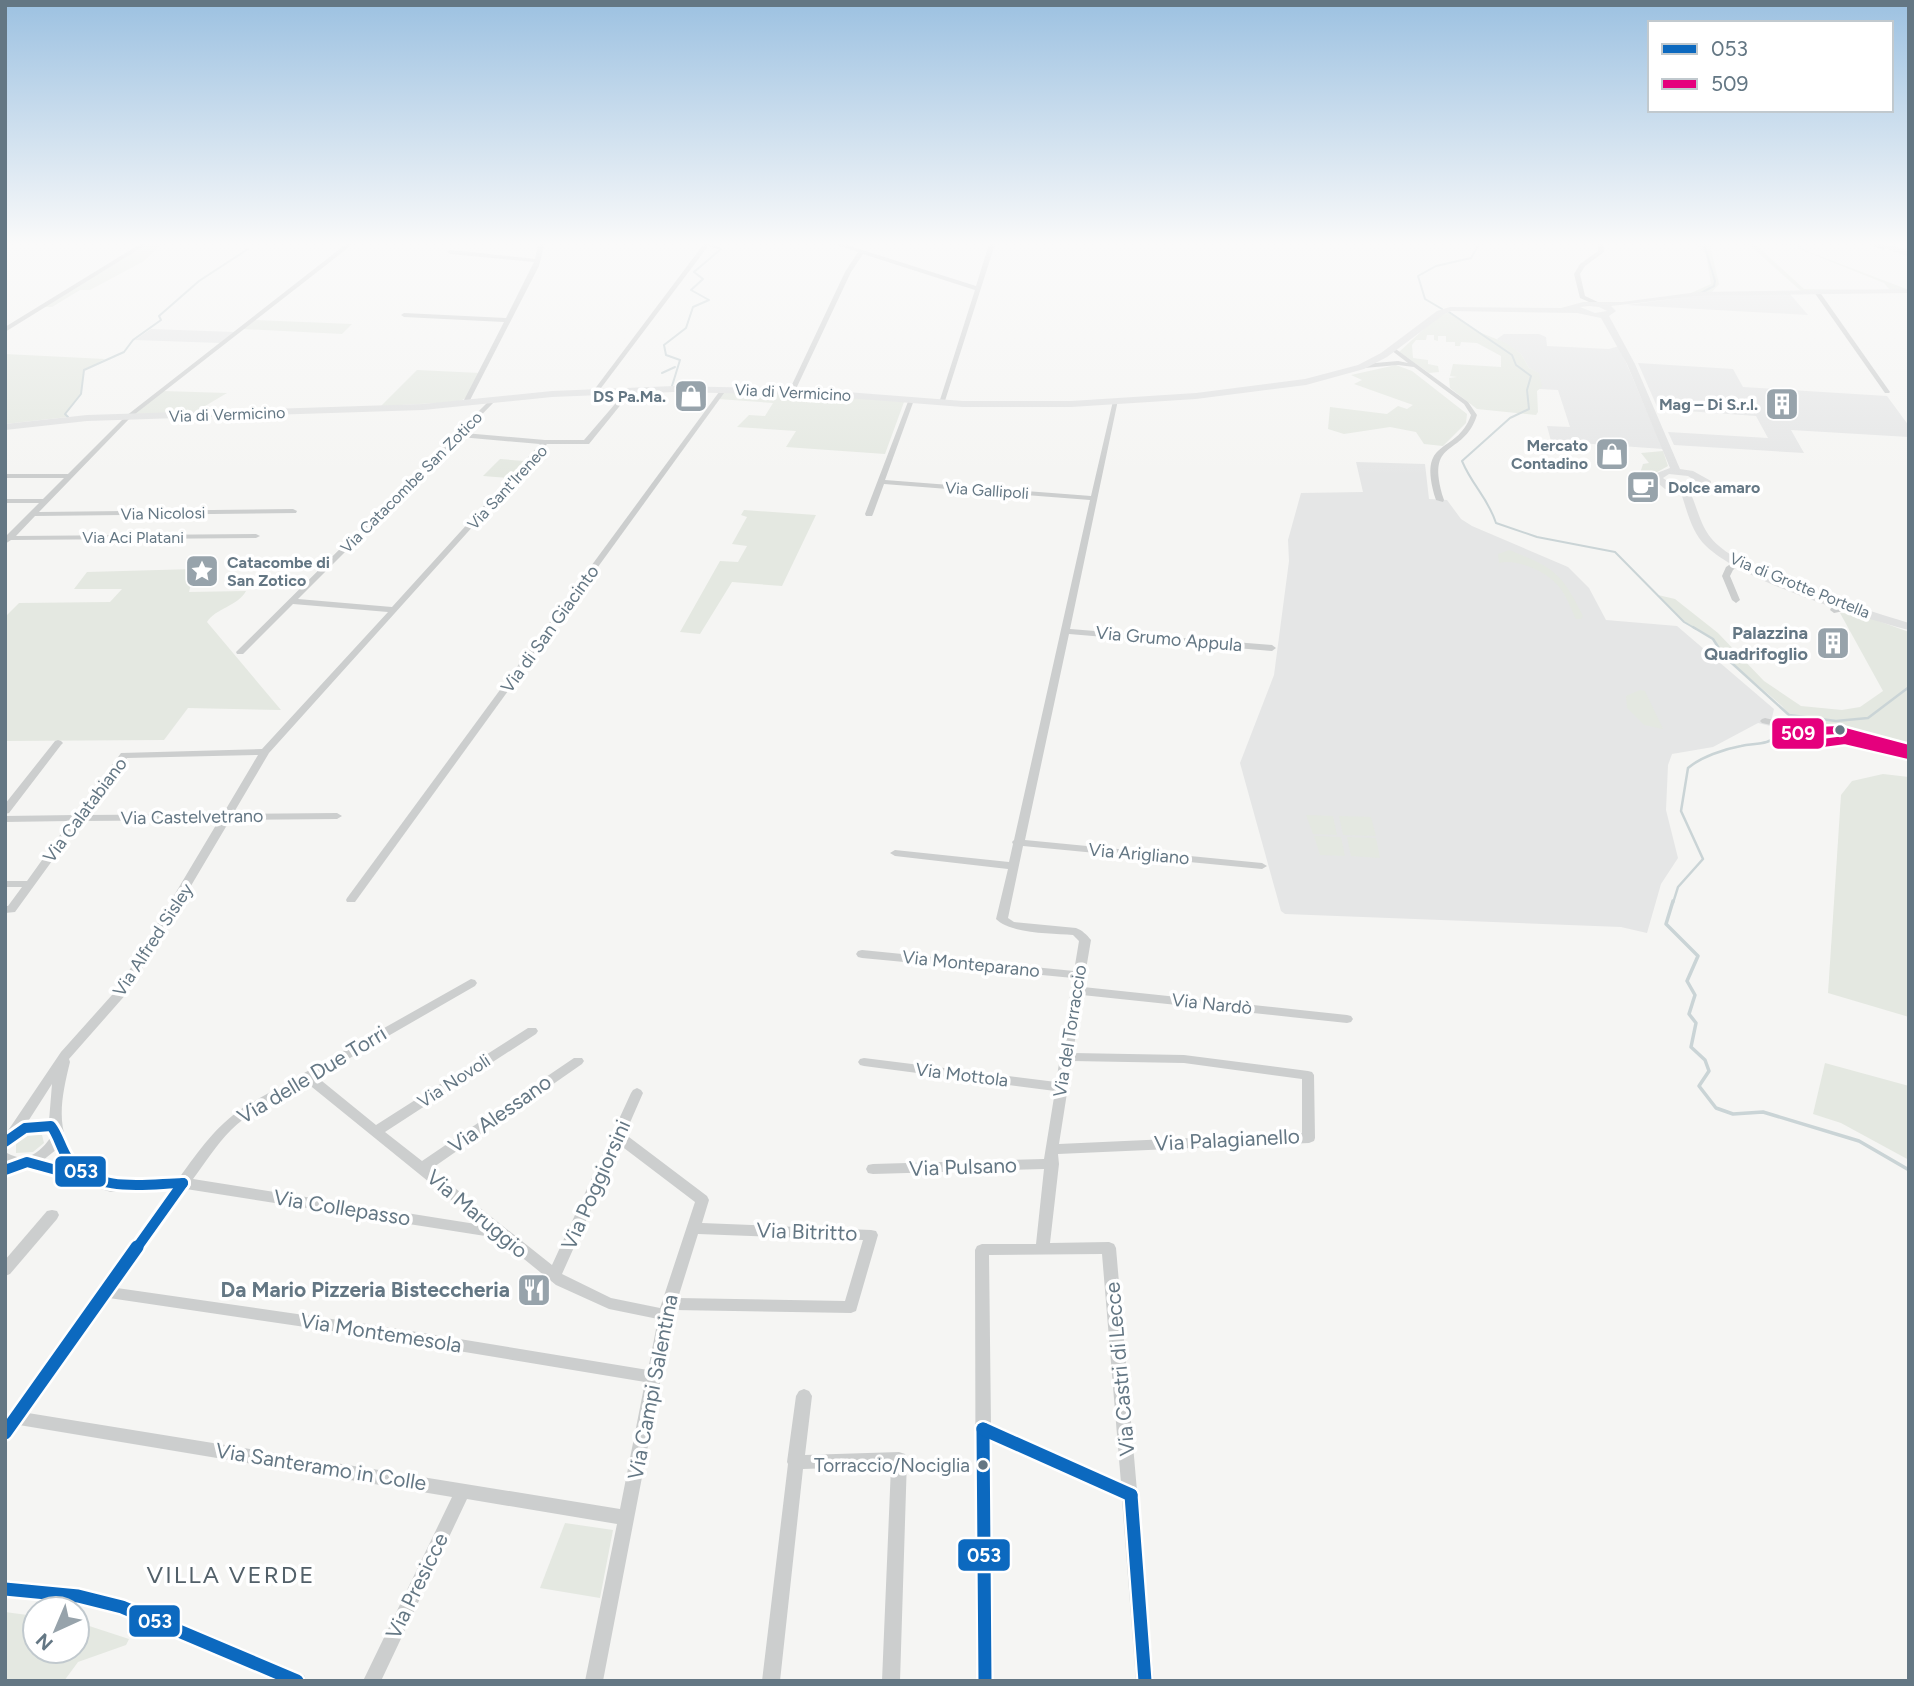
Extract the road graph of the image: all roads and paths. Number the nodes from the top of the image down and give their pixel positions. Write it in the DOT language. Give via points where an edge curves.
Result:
graph roads {
  1 [pos="22,320"];
  2 [pos="252,320"];
  3 [pos="502,320"];
  4 [pos="509,320"];
  5 [pos="650,320"];
  6 [pos="827,320"];
  7 [pos="968,320"];
  8 [pos="1434,320"];
  9 [pos="1611,320"];
  10 [pos="1836,320"];
  11 [pos="5,330"];
  12 [pos="1393,349"];
  13 [pos="1384,355"];
  14 [pos="1405,362"];
  15 [pos="1364,366"];
  16 [pos="724,389"];
  17 [pos="596,391"];
  18 [pos="629,391"];
  19 [pos="792,391"];
  20 [pos="1887,393"];
  21 [pos="911,400"];
  22 [pos="492,401"];
  23 [pos="1116,401"];
  24 [pos="942,403"];
  25 [pos="465,404"];
  26 [pos="128,416"];
  27 [pos="5,427"];
  28 [pos="459,435"];
  29 [pos="545,442"];
  30 [pos="1676,471"];
  31 [pos="5,476"];
  32 [pos="68,476"];
  33 [pos="881,482"];
  34 [pos="1685,491"];
  35 [pos="1094,498"];
  36 [pos="1437,500"];
  37 [pos="5,501"];
  38 [pos="43,501"];
  39 [pos="293,511"];
  40 [pos="32,514"];
  41 [pos="869,514"];
  42 [pos="5,526"];
  43 [pos="19,526"];
  44 [pos="256,536"];
  45 [pos="7,540"];
  46 [pos="1738,563"];
  47 [pos="1736,600"];
  48 [pos="291,601"];
  49 [pos="1852,607"];
  50 [pos="394,610"];
  51 [pos="1834,610"];
  52 [pos="1909,627"];
  53 [pos="1065,631"];
  54 [pos="1272,648"];
  55 [pos="240,652"];
  56 [pos="291,722"];
  57 [pos="1821,728"];
  58 [pos="1800,729"];
  59 [pos="58,743"];
  60 [pos="1909,749"];
  61 [pos="265,752"];
  62 [pos="1909,755"];
  63 [pos="5,811"];
  64 [pos="229,816"];
  65 [pos="337,816"];
  66 [pos="76,818"];
  67 [pos="5,819"];
  68 [pos="1017,842"];
  69 [pos="895,853"];
  70 [pos="1013,866"];
  71 [pos="1262,866"];
  72 [pos="5,884"];
  73 [pos="29,884"];
  74 [pos="351,900"];
  75 [pos="8,909"];
  76 [pos="862,954"];
  77 [pos="1079,975"];
  78 [pos="471,982"];
  79 [pos="1077,990"];
  80 [pos="1348,1019"];
  81 [pos="532,1031"];
  82 [pos="65,1055"];
  83 [pos="1066,1057"];
  84 [pos="578,1060"];
  85 [pos="864,1062"];
  86 [pos="307,1076"];
  87 [pos="1061,1087"];
  88 [pos="637,1093"];
  89 [pos="377,1131"];
  90 [pos="56,1132"];
  91 [pos="618,1136"];
  92 [pos="7,1140"];
  93 [pos="1052,1149"];
  94 [pos="5,1157"];
  95 [pos="24,1162"];
  96 [pos="1052,1164"];
  97 [pos="422,1168"];
  98 [pos="873,1169"];
  99 [pos="5,1170"];
  100 [pos="89,1179"];
  101 [pos="183,1183"];
  102 [pos="52,1215"];
  103 [pos="695,1228"];
  104 [pos="500,1233"];
  105 [pos="1043,1248"];
  106 [pos="5,1270"];
  107 [pos="554,1276"];
  108 [pos="107,1292"];
  109 [pos="667,1309"];
  110 [pos="654,1377"];
  111 [pos="804,1396"];
  112 [pos="16,1418"];
  113 [pos="983,1429"];
  114 [pos="5,1433"];
  115 [pos="795,1462"];
  116 [pos="463,1490"];
  117 [pos="1131,1494"];
  118 [pos="626,1518"];
  119 [pos="5,1589"];
  120 [pos="298,1681"];
  121 [pos="372,1681"];
  122 [pos="594,1681"];
  123 [pos="771,1681"];
  124 [pos="891,1681"];
  125 [pos="985,1681"];
  126 [pos="1146,1681"];
  1 -- 11 [label="street"];
  2 -- 26 [label="street"];
  3 -- 4 [label="street"];
  4 -- 25 [label="street"];
  5 -- 17 [label="street"];
  6 -- 19 [label="street"];
  7 -- 24 [label="street"];
  8 -- 12 [label="main road, Via di Vermicino"];
  9 -- 30 [label="main road"];
  10 -- 20 [label="street"];
  12 -- 13 [label="main road, Via di Vermicino"];
  12 -- 14 [label="street"];
  13 -- 14 [label="street"];
  13 -- 15 [label="main road, Via di Vermicino"];
  14 -- 15 [label="street"];
  14 -- 36 [label="street" via="1466,403 1474,415 1472,423 1436,459"];
  15 -- 23 [label="main road, Via di Vermicino" via="1279,387"];
  16 -- 18 [label="main road, Via di Vermicino"];
  16 -- 19 [label="main road, Via di Vermicino"];
  16 -- 74 [label="street, Via di San Giacinto"];
  17 -- 18 [label="main road, Via di Vermicino"];
  17 -- 22 [label="main road, Via di Vermicino"];
  18 -- 29 [label="street, Via Sant'Ireneo" via="586,442"];
  19 -- 21 [label="main road, Via di Vermicino"];
  21 -- 24 [label="main road, Via di Vermicino"];
  21 -- 33 [label="street"];
  22 -- 25 [label="main road, Via di Vermicino"];
  22 -- 28 [label="street, Via Catacombe San Zotico"];
  23 -- 24 [label="main road, Via di Vermicino"];
  23 -- 35 [label="street, Via del Torraccio"];
  25 -- 26 [label="main road, Via di Vermicino"];
  26 -- 27 [label="main road, Via di Vermicino"];
  26 -- 32 [label="street"];
  28 -- 29 [label="street"];
  28 -- 48 [label="street, Via Catacombe San Zotico"];
  29 -- 50 [label="street, Via Sant'Ireneo"];
  30 -- 34 [label="main road" via="1663,473 1659,480"];
  30 -- 34 [label="main road" via="1694,474 1707,483 1703,489"];
  31 -- 32 [label="street"];
  32 -- 38 [label="street"];
  33 -- 35 [label="street, Via Gallipoli"];
  33 -- 41 [label="street"];
  34 -- 46 [label="main road, Via di Grotte Portella" via="1707,541"];
  35 -- 53 [label="street, Via del Torraccio"];
  37 -- 38 [label="street"];
  38 -- 40 [label="street"];
  39 -- 40 [label="street, Via Nicolosi"];
  40 -- 43 [label="street"];
  42 -- 43 [label="street"];
  43 -- 45 [label="street"];
  44 -- 45 [label="street, Via Aci Platani"];
  46 -- 47 [label="street" via="1726,576"];
  46 -- 49 [label="main road, Via di Grotte Portella"];
  48 -- 50 [label="street"];
  48 -- 55 [label="street, Via Catacombe San Zotico"];
  49 -- 51 [label="street"];
  49 -- 52 [label="main road, Via di Grotte Portella"];
  50 -- 56 [label="street, Via Sant'Ireneo"];
  53 -- 54 [label="street, Via Grumo Appula"];
  53 -- 68 [label="street, Via del Torraccio"];
  56 -- 61 [label="street, Via Alfred Sisley"];
  57 -- 58 [label="street"];
  57 -- 58 [label="street" via="1765,718"];
  57 -- 60 [label="street"];
  58 -- 62 [label="street" via="1798,736 1815,744 1852,741"];
  59 -- 63 [label="street"];
  61 -- 64 [label="street, Via Alfred Sisley"];
  61 -- 66 [label="street, Via Calatabiano" via="126,754"];
  64 -- 65 [label="street, Via Castelvetrano"];
  64 -- 66 [label="street, Via Castelvetrano"];
  64 -- 82 [label="street, Via Alfred Sisley" via="124,989"];
  66 -- 67 [label="street, Via Castelvetrano"];
  66 -- 73 [label="street, Via Calatabiano"];
  68 -- 70 [label="street, Via del Torraccio"];
  68 -- 71 [label="street, Via Arigliano"];
  69 -- 70 [label="street"];
  70 -- 77 [label="street, Via del Torraccio" via="1004,921 1082,935"];
  72 -- 73 [label="street"];
  73 -- 75 [label="street, Via Calatabiano"];
  76 -- 77 [label="street, Via Monteparano"];
  77 -- 79 [label="street, Via del Torraccio"];
  78 -- 86 [label="street, Via delle Due Torri"];
  79 -- 80 [label="street, Via Nardò"];
  79 -- 83 [label="street, Via del Torraccio"];
  81 -- 89 [label="street, Via Novoli"];
  82 -- 90 [label="street" via="57,1091"];
  82 -- 92 [label="street, Via Alfred Sisley"];
  83 -- 87 [label="street, Via del Torraccio"];
  83 -- 93 [label="street, Via Palagianello" via="1184,1059 1308,1075 1309,1138"];
  84 -- 97 [label="street, Via Alessano"];
  85 -- 87 [label="street, Via Mottola"];
  86 -- 89 [label="street, Via Maruggio"];
  86 -- 101 [label="street, Via delle Due Torri" via="228,1125"];
  87 -- 93 [label="street, Via del Torraccio"];
  88 -- 91 [label="street, Via Poggiorsini"];
  89 -- 97 [label="street, Via Maruggio"];
  90 -- 92 [label="street" via="33,1126"];
  90 -- 95 [label="street" via="49,1150"];
  90 -- 100 [label="street" via="66,1156"];
  91 -- 103 [label="street, Via Campi Salentina" via="702,1200"];
  91 -- 107 [label="street, Via Poggiorsini"];
  93 -- 96 [label="street, Via del Torraccio"];
  94 -- 95 [label="street, Via Collepasso"];
  95 -- 99 [label="street"];
  95 -- 100 [label="street, Via Collepasso"];
  96 -- 98 [label="street, Via Pulsano"];
  96 -- 105 [label="street, Via del Torraccio"];
  97 -- 104 [label="street, Via Maruggio"];
  100 -- 101 [label="street, Via Collepasso" via="119,1188"];
  101 -- 104 [label="street, Via Collepasso"];
  101 -- 108 [label="street, Via delle Due Torri"];
  102 -- 106 [label="street"];
  103 -- 109 [label="street, Via Campi Salentina"];
  103 -- 109 [label="street, Via Bitritto" via="871,1235 851,1307"];
  104 -- 107 [label="street, Via Maruggio"];
  105 -- 113 [label="street" via="982,1250"];
  105 -- 117 [label="street, Via Castri di Lecce" via="1110,1248"];
  107 -- 109 [label="street, Via Maruggio" via="609,1303"];
  108 -- 110 [label="street, Via Montemesola"];
  108 -- 112 [label="street, Via delle Due Torri"];
  109 -- 110 [label="street, Via Campi Salentina"];
  110 -- 118 [label="street, Via Campi Salentina"];
  111 -- 115 [label="street"];
  112 -- 114 [label="street, Via delle Due Torri"];
  112 -- 116 [label="street, Via Santeramo in Colle"];
  113 -- 117 [label="street"];
  113 -- 125 [label="street"];
  115 -- 123 [label="street"];
  115 -- 124 [label="street" via="899,1459"];
  116 -- 118 [label="street, Via Santeramo in Colle"];
  116 -- 121 [label="street, Via Presicce"];
  117 -- 126 [label="street, Via Castri di Lecce"];
  118 -- 122 [label="street, Via Campi Salentina"];
  119 -- 120 [label="street" via="78,1596 122,1607"];
}
